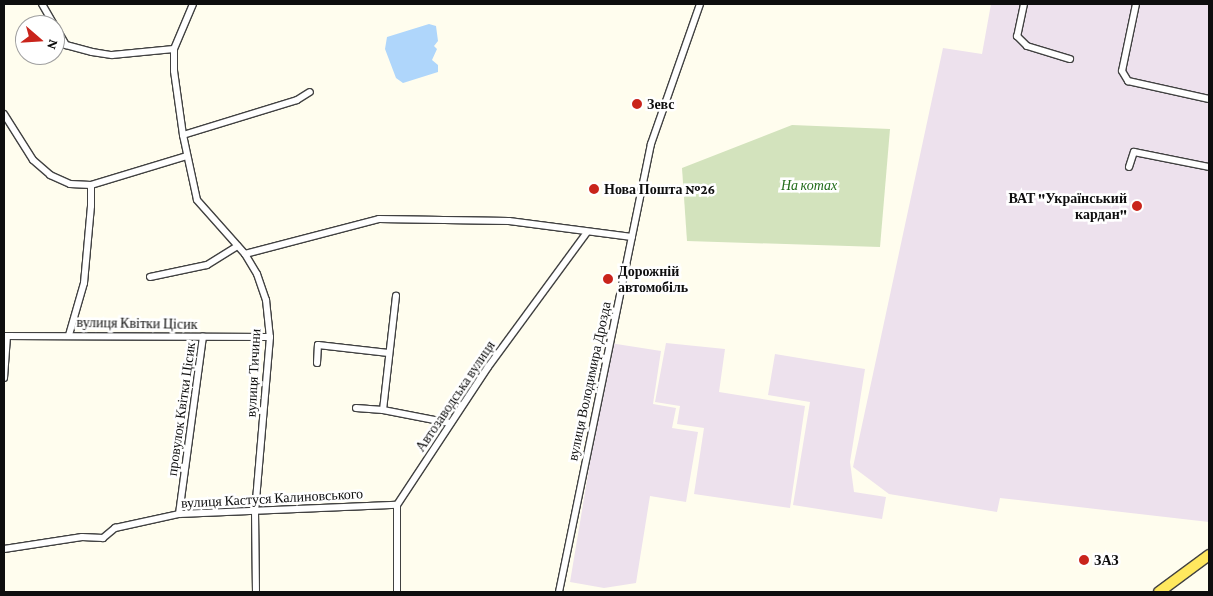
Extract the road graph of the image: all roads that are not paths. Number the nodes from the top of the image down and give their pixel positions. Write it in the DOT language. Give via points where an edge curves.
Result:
graph roads {
  1 [pos="42,4"];
  2 [pos="193,4"];
  3 [pos="693,4"];
  4 [pos="700,4"];
  5 [pos="1024,4"];
  6 [pos="1136,4"];
  7 [pos="49,15"];
  8 [pos="695,17"];
  9 [pos="65,43"];
  10 [pos="174,49"];
  11 [pos="1070,59"];
  12 [pos="310,92"];
  13 [pos="1209,99"];
  14 [pos="4,114"];
  15 [pos="183,135"];
  16 [pos="188,156"];
  17 [pos="1129,167"];
  18 [pos="1209,167"];
  19 [pos="91,185"];
  20 [pos="587,232"];
  21 [pos="632,238"];
  22 [pos="237,246"];
  23 [pos="245,254"];
  24 [pos="150,277"];
  25 [pos="396,296"];
  26 [pos="69,335"];
  27 [pos="5,336"];
  28 [pos="203,337"];
  29 [pos="270,337"];
  30 [pos="389,354"];
  31 [pos="317,363"];
  32 [pos="4,378"];
  33 [pos="356,408"];
  34 [pos="383,410"];
  35 [pos="450,424"];
  36 [pos="397,505"];
  37 [pos="256,511"];
  38 [pos="180,514"];
  39 [pos="4,549"];
  40 [pos="1209,555"];
  41 [pos="256,592"];
  42 [pos="397,592"];
  43 [pos="559,592"];
  44 [pos="1159,592"];
  1 -- 7 [label="street"];
  2 -- 10 [label="street, вулиця Тичини"];
  3 -- 8 [label="street"];
  4 -- 8 [label="street, вулиця Володимира Дрозда"];
  5 -- 11 [label="street" via="1018,36 1027,46"];
  6 -- 13 [label="street" via="1122,71 1128,82"];
  8 -- 21 [label="street, вулиця Володимира Дрозда" via="651,144"];
  9 -- 10 [label="street" via="112,55"];
  10 -- 15 [label="street, вулиця Тичини"];
  12 -- 15 [label="street" via="297,100"];
  14 -- 19 [label="street" via="33,160 50,175 70,184"];
  15 -- 16 [label="street, вулиця Тичини"];
  16 -- 19 [label="street"];
  16 -- 22 [label="street, вулиця Тичини" via="197,200"];
  17 -- 18 [label="street" via="1134,152"];
  19 -- 26 [label="street" via="84,283"];
  20 -- 21 [label="street"];
  20 -- 23 [label="street" via="509,221 379,219"];
  20 -- 35 [label="street, Автозаводська вулиця"];
  21 -- 43 [label="street, вулиця Володимира Дрозда"];
  22 -- 23 [label="street, вулиця Тичини"];
  22 -- 24 [label="street" via="207,265"];
  23 -- 29 [label="street, вулиця Тичини" via="257,274 266,300"];
  25 -- 30 [label="street"];
  26 -- 27 [label="street, вулиця Квітки Цісик"];
  26 -- 28 [label="street, вулиця Квітки Цісик"];
  27 -- 32 [label="street"];
  28 -- 29 [label="street, вулиця Квітки Цісик"];
  28 -- 38 [label="street, провулок Квітки Цісик"];
  29 -- 37 [label="street, вулиця Тичини"];
  30 -- 31 [label="street" via="318,345"];
  30 -- 34 [label="street"];
  33 -- 34 [label="street"];
  34 -- 35 [label="street"];
  35 -- 36 [label="street, Автозаводська вулиця"];
  36 -- 37 [label="street, вулиця Кастуся Калиновського"];
  36 -- 42 [label="street"];
  37 -- 38 [label="street, вулиця Кастуся Калиновського"];
  37 -- 41 [label="street, вулиця Тичини"];
  38 -- 39 [label="street, вулиця Кастуся Калиновського" via="115,528 103,538 82,537"];
  40 -- 44 [label="main road"];
}
